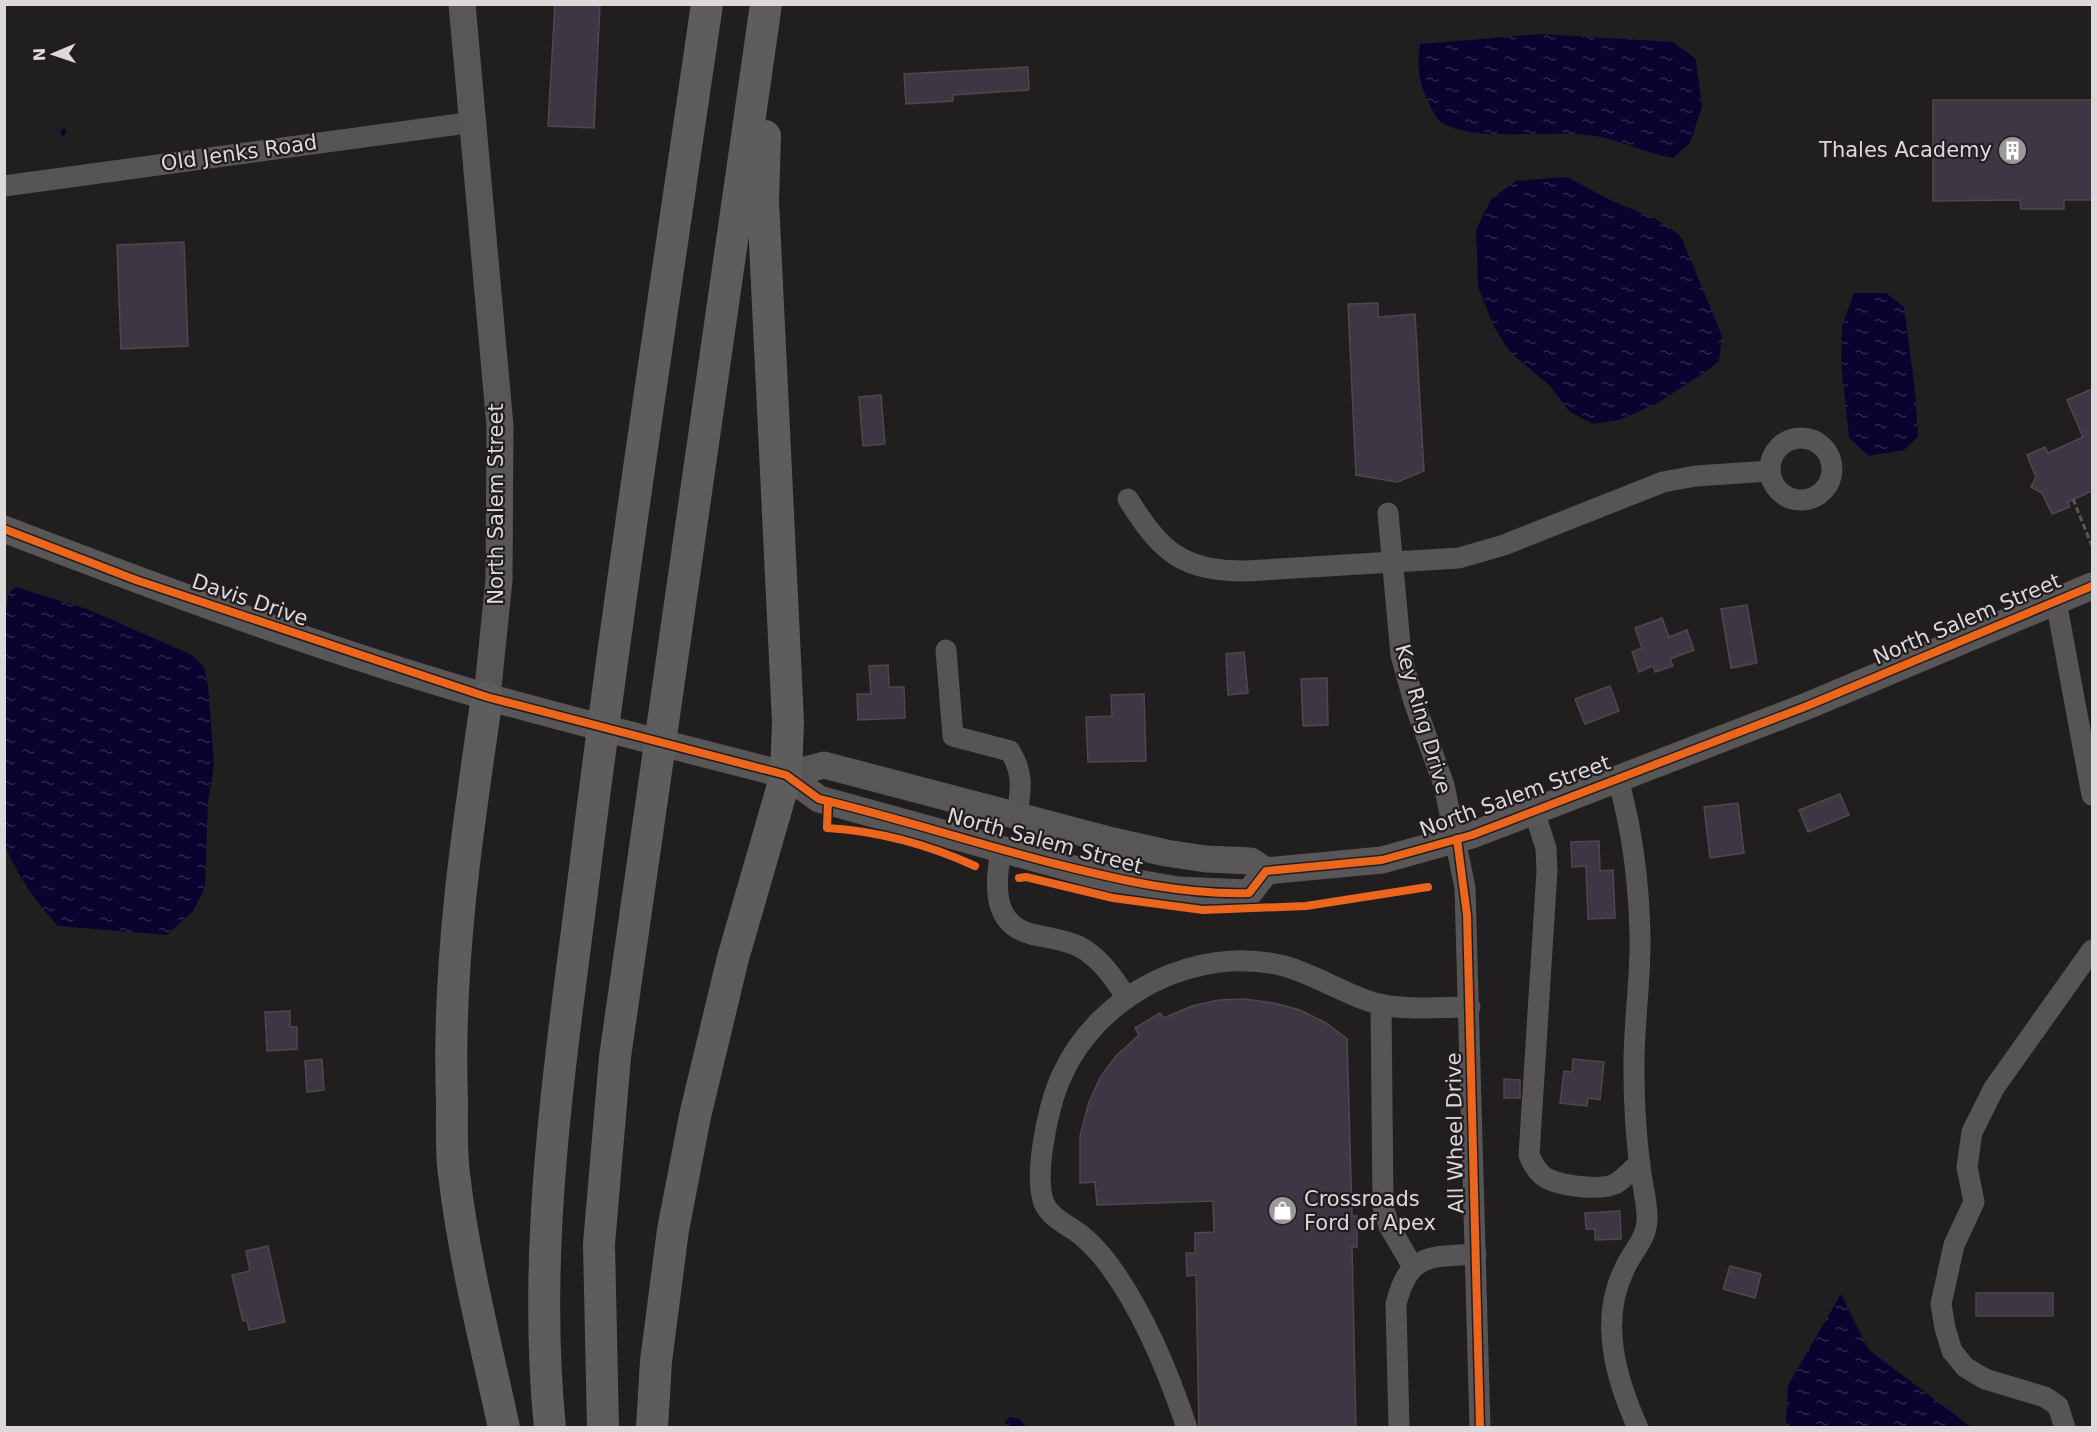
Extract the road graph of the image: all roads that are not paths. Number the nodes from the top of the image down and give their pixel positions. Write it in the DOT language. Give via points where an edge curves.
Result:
graph roads {
  1 [pos="462,4"];
  2 [pos="707,4"];
  3 [pos="765,10"];
  4 [pos="474,122"];
  5 [pos="4,186"];
  6 [pos="1770,471"];
  7 [pos="1128,499"];
  8 [pos="1388,513"];
  9 [pos="4,529"];
  10 [pos="1393,562"];
  11 [pos="2092,586"];
  12 [pos="2056,601"];
  13 [pos="946,650"];
  14 [pos="487,697"];
  15 [pos="786,775"];
  16 [pos="1618,779"];
  17 [pos="2092,795"];
  18 [pos="1533,811"];
  19 [pos="1017,815"];
  20 [pos="1456,839"];
  21 [pos="1001,849"];
  22 [pos="1166,853"];
  23 [pos="1266,871"];
  24 [pos="2092,950"];
  25 [pos="1126,997"];
  26 [pos="1381,1004"];
  27 [pos="1470,1007"];
  28 [pos="1640,1163"];
  29 [pos="1476,1254"];
  30 [pos="1413,1267"];
  31 [pos="504,1428"];
  32 [pos="550,1428"];
  33 [pos="603,1428"];
  34 [pos="652,1428"];
  35 [pos="1187,1428"];
  36 [pos="1399,1428"];
  37 [pos="1480,1428"];
  38 [pos="1638,1428"];
  39 [pos="2065,1428"];
  1 -- 4 [label="main road, North Salem Street"];
  2 -- 32 [label="highway" via="612,648 556,1098 544,1260"];
  3 -- 15 [label="highway" via="763,201 788,711"];
  3 -- 33 [label="highway" via="615,1057 599,1244"];
  4 -- 5 [label="street, Old Jenks Road"];
  4 -- 14 [label="main road, North Salem Street" via="500,426 499,580"];
  6 -- 10 [label="street" via="1675,479 1474,554"];
  7 -- 10 [label="street" via="1155,539 1189,564 1215,571"];
  8 -- 10 [label="street, Key Ring Drive"];
  9 -- 14 [label="main road, Davis Drive" via="136,580"];
  10 -- 20 [label="street, Key Ring Drive" via="1401,656 1444,785"];
  11 -- 12 [label="main road, North Salem Street"];
  12 -- 16 [label="main road, North Salem Street" via="1807,706"];
  12 -- 17 [label="street"];
  13 -- 19 [label="street" via="952,736 1010,751 1019,766"];
  14 -- 15 [label="main road, North Salem Street"];
  14 -- 31 [label="highway" via="461,871 452,974 450,1065 454,1173 470,1271"];
  15 -- 19 [label="main road, North Salem Street" via="824,765"];
  15 -- 21 [label="main road, North Salem Street" via="819,799"];
  15 -- 34 [label="highway" via="733,958 695,1116 671,1240"];
  16 -- 18 [label="main road, North Salem Street"];
  16 -- 28 [label="street" via="1629,818 1640,924 1634,1070"];
  18 -- 20 [label="main road, North Salem Street"];
  18 -- 28 [label="street" via="1546,848 1547,871 1529,1155 1543,1176 1580,1186 1616,1184"];
  19 -- 22 [label="main road, North Salem Street"];
  20 -- 23 [label="main road, North Salem Street" via="1382,860"];
  20 -- 27 [label="street, All Wheel Drive" via="1465,888"];
  21 -- 22 [label="main road" via="1012,837 1020,836 1104,857"];
  21 -- 23 [label="main road, North Salem Street" via="1103,877 1178,890 1249,893"];
  21 -- 25 [label="street" via="996,896 1005,917 1022,931 1063,940 1092,956"];
  22 -- 23 [label="main road, North Salem Street" via="1251,861"];
  24 -- 39 [label="street" via="1994,1089 1972,1132 1967,1167 1974,1202 1954,1245 1941,1304 1953,1351 1965,1367 1985,1379 2045,1397 2058,1406"];
  25 -- 26 [label="street" via="1155,981 1202,966 1256,962 1310,974"];
  25 -- 35 [label="street" via="1091,1029 1056,1088 1043,1146 1042,1196 1051,1213 1080,1235 1110,1267 1163,1360"];
  26 -- 27 [label="street"];
  26 -- 30 [label="street" via="1383,1206 1399,1247"];
  27 -- 29 [label="street, All Wheel Drive"];
  28 -- 38 [label="street" via="1647,1221 1644,1237 1624,1270 1615,1295 1611,1328 1614,1360"];
  29 -- 30 [label="street" via="1431,1258"];
  29 -- 37 [label="street, All Wheel Drive"];
  30 -- 36 [label="street" via="1401,1285 1396,1304"];
}
